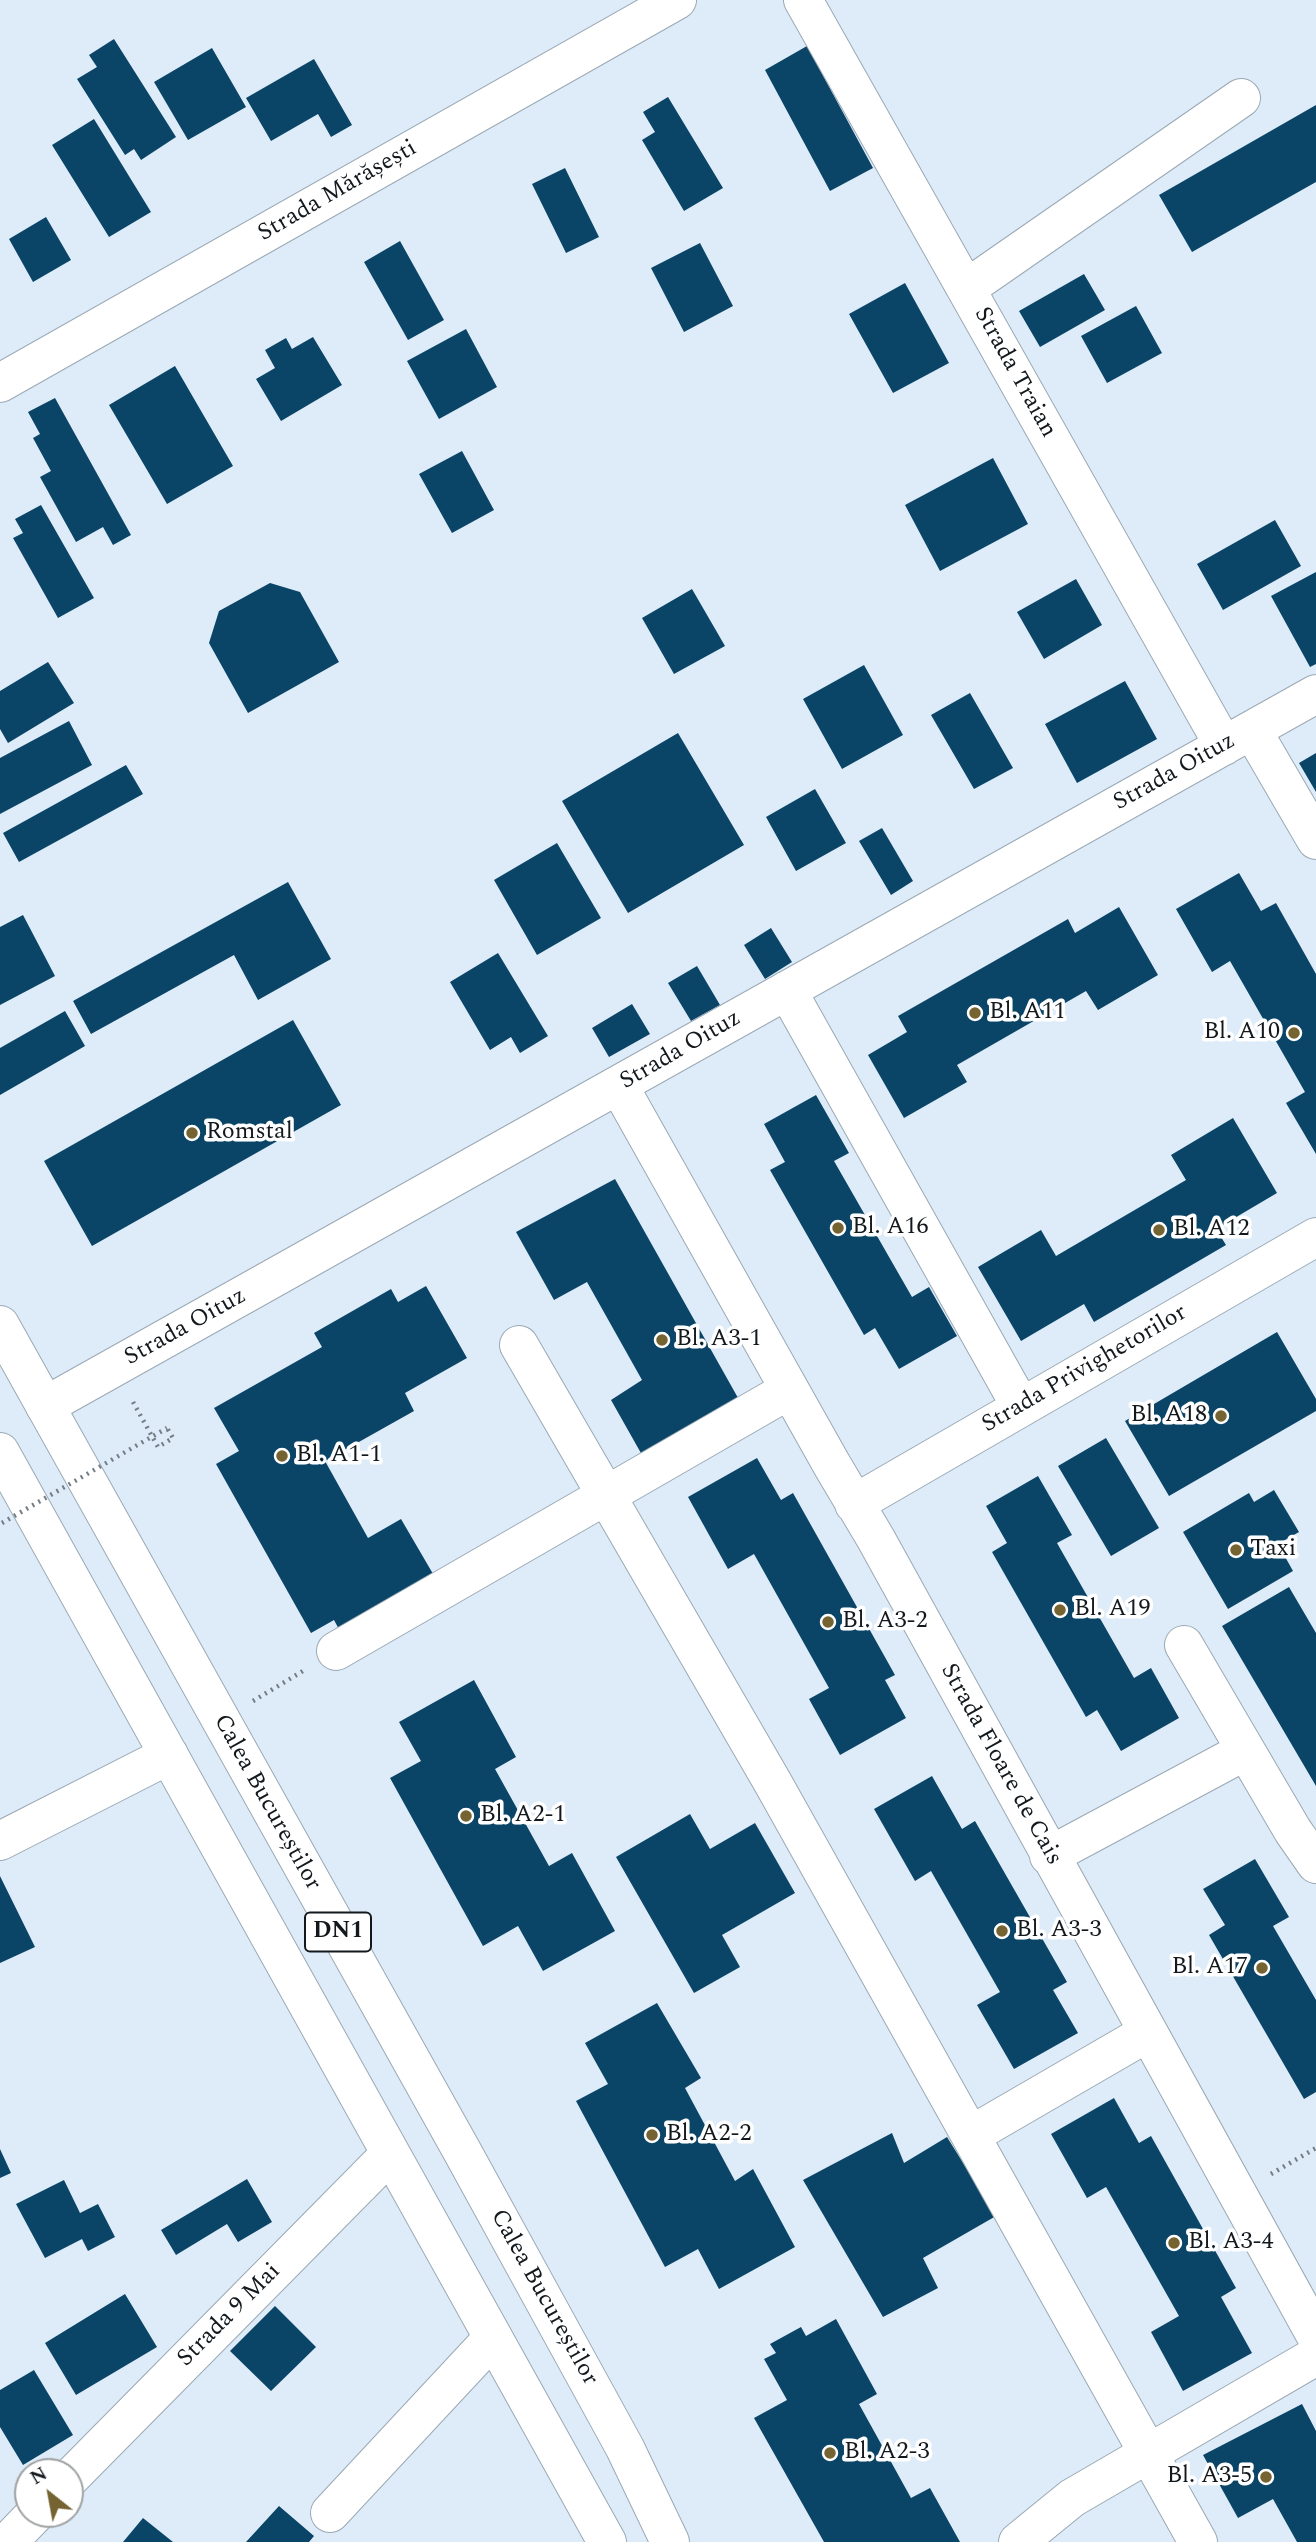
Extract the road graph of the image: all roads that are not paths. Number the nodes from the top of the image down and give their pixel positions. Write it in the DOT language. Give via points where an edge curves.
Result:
graph roads {
  1 [pos="677,0"];
  2 [pos="803,0"];
  3 [pos="1241,98"];
  4 [pos="967,288"];
  5 [pos="0,383"];
  6 [pos="1316,694"];
  7 [pos="1238,738"];
  8 [pos="1316,840"];
  9 [pos="787,990"];
  10 [pos="619,1086"];
  11 [pos="1312,1249"];
  12 [pos="0,1325"];
  13 [pos="519,1345"];
  14 [pos="789,1390"];
  15 [pos="45,1406"];
  16 [pos="1021,1407"];
  17 [pos="0,1452"];
  18 [pos="607,1494"];
  19 [pos="854,1504"];
  20 [pos="1184,1645"];
  21 [pos="335,1651"];
  22 [pos="1245,1751"];
  23 [pos="169,1755"];
  24 [pos="0,1841"];
  25 [pos="1049,1856"];
  26 [pos="1316,1864"];
  27 [pos="1147,2033"];
  28 [pos="971,2135"];
  29 [pos="390,2154"];
  30 [pos="1316,2336"];
  31 [pos="493,2338"];
  32 [pos="1316,2356"];
  33 [pos="1148,2452"];
  34 [pos="84,2464"];
  35 [pos="330,2513"];
  36 [pos="22,2528"];
  37 [pos="1056,2528"];
  38 [pos="8,2542"];
  39 [pos="607,2542"];
  40 [pos="670,2542"];
  41 [pos="1018,2542"];
  42 [pos="1198,2542"];
  1 -- 5 [label="main road, Strada Mărășești"];
  2 -- 4 [label="main road, Strada Traian"];
  3 -- 4 [label="main road"];
  4 -- 7 [label="main road, Strada Traian"];
  6 -- 7 [label="main road, Strada Oituz"];
  7 -- 8 [label="main road, Strada Traian"];
  7 -- 9 [label="main road, Strada Oituz"];
  9 -- 10 [label="main road, Strada Oituz"];
  9 -- 16 [label="main road"];
  10 -- 14 [label="main road, Strada Floare de Cais"];
  10 -- 15 [label="main road, Strada Oituz"];
  11 -- 16 [label="main road, Strada Privighetorilor"];
  12 -- 15 [label="main road, Calea Bucureștilor / DN1"];
  13 -- 18 [label="main road"];
  14 -- 18 [label="main road"];
  14 -- 19 [label="main road, Strada Floare de Cais"];
  15 -- 40 [label="main road, Calea Bucureștilor / DN1" via="619,2436"];
  16 -- 19 [label="main road, Strada Privighetorilor"];
  17 -- 23 [label="main road, DN1"];
  18 -- 21 [label="main road"];
  18 -- 28 [label="main road"];
  19 -- 25 [label="main road, Strada Floare de Cais"];
  20 -- 22 [label="main road"];
  22 -- 25 [label="main road"];
  22 -- 26 [label="main road"];
  23 -- 24 [label="main road"];
  23 -- 29 [label="main road, DN1"];
  25 -- 27 [label="main road, Strada Floare de Cais"];
  27 -- 28 [label="main road"];
  27 -- 30 [label="main road, Strada Floare de Cais"];
  28 -- 33 [label="main road"];
  29 -- 31 [label="main road, DN1"];
  29 -- 34 [label="main road, Strada 9 Mai"];
  31 -- 35 [label="main road"];
  31 -- 39 [label="main road, DN1"];
  32 -- 33 [label="main road"];
  33 -- 37 [label="main road" via="1072,2498"];
  33 -- 42 [label="main road"];
  36 -- 38 [label="main road"];
  37 -- 41 [label="main road"];
}
